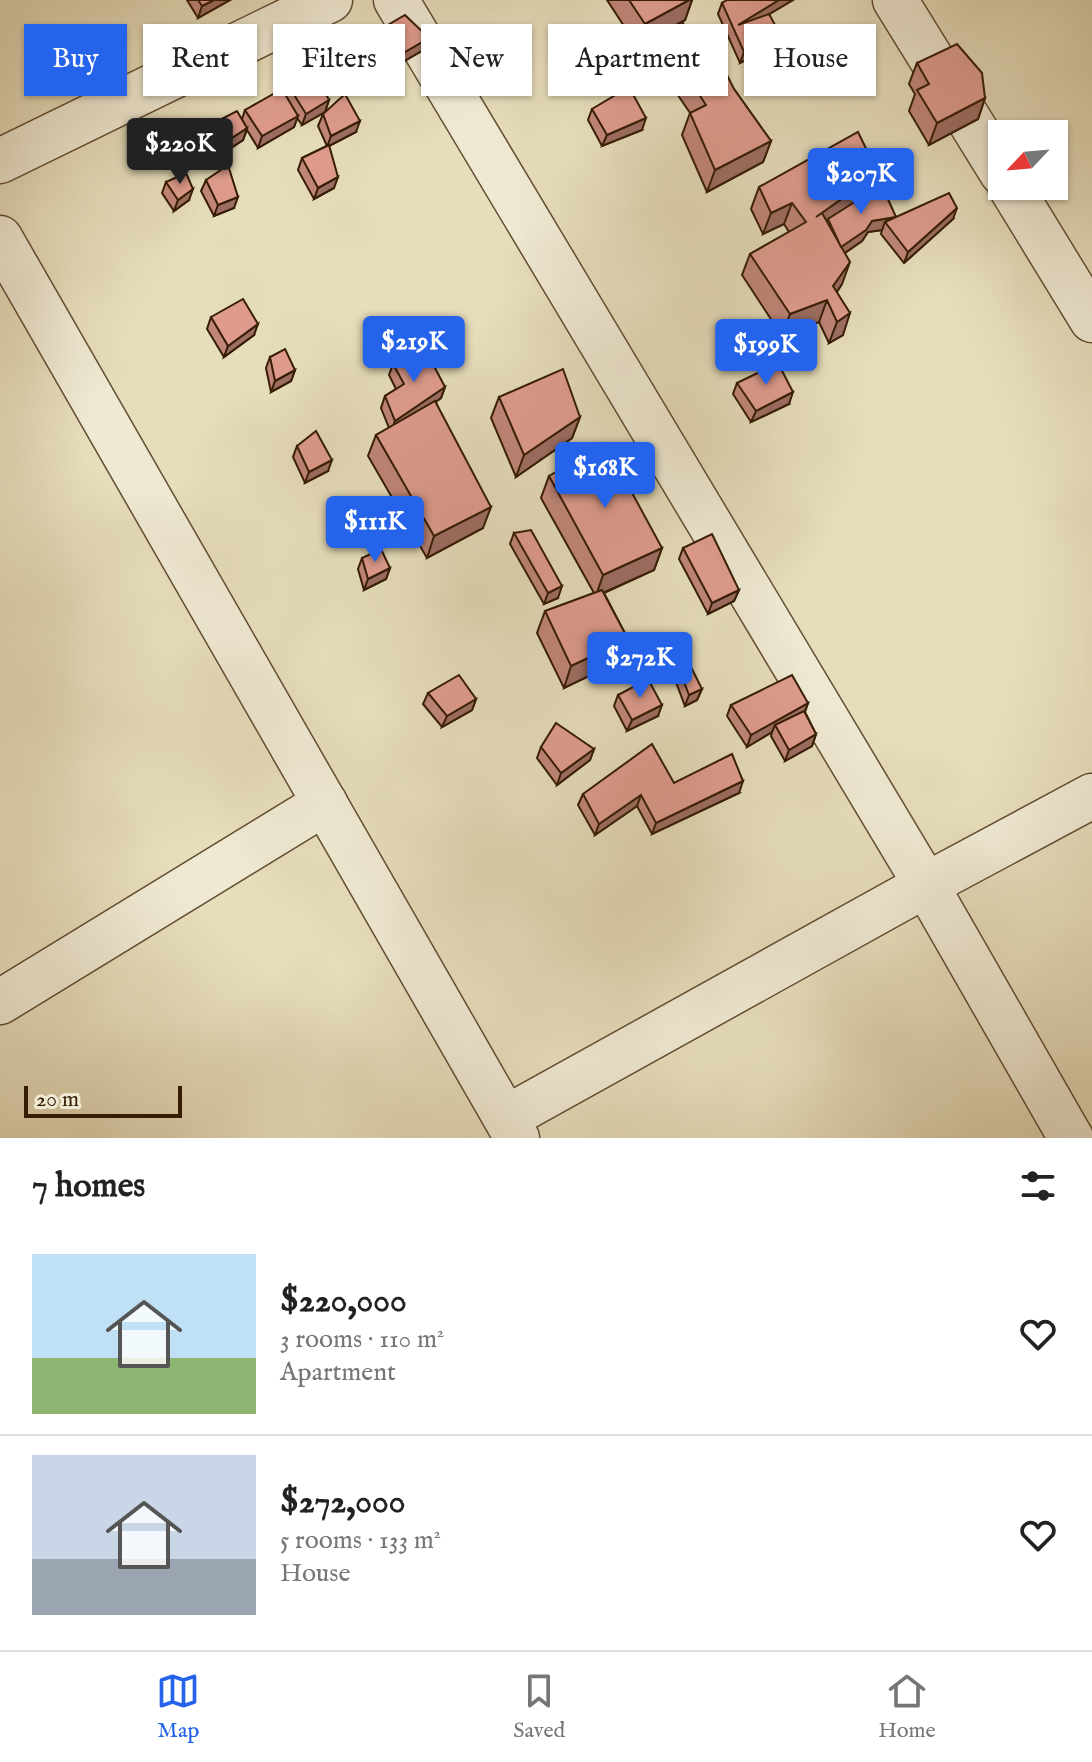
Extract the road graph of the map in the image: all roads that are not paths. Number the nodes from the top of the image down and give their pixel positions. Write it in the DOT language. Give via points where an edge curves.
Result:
graph roads {
  1 [pos="330,0"];
  2 [pos="396,0"];
  3 [pos="895,0"];
  4 [pos="988,150"];
  5 [pos="0,161"];
  6 [pos="1019,200"];
  7 [pos="0,238"];
  8 [pos="1092,320"];
  9 [pos="1092,796"];
  10 [pos="325,803"];
  11 [pos="926,885"];
  12 [pos="0,1002"];
  13 [pos="511,1128"];
  14 [pos="1071,1138"];
  1 -- 5 [label="street"];
  2 -- 11 [label="street"];
  3 -- 4 [label="street"];
  6 -- 8 [label="street"];
  7 -- 10 [label="street"];
  9 -- 11 [label="street"];
  10 -- 12 [label="street"];
  10 -- 13 [label="street"];
  11 -- 13 [label="street"];
  11 -- 14 [label="street"];
}
